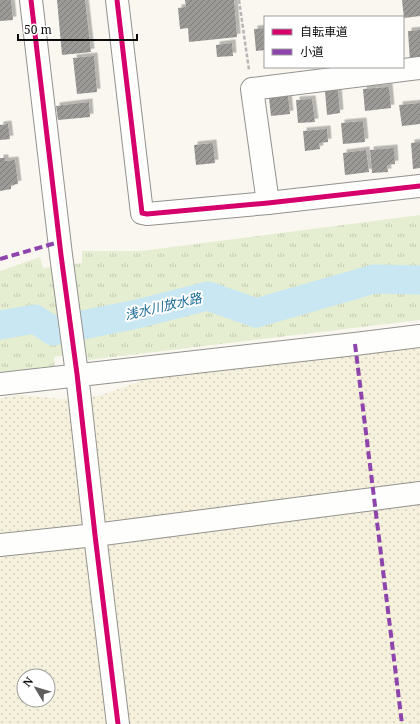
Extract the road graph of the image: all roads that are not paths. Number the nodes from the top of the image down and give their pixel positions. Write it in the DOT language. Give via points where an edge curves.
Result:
graph roads {
  1 [pos="31,0"];
  2 [pos="117,0"];
  3 [pos="420,68"];
  4 [pos="420,186"];
  5 [pos="268,202"];
  6 [pos="420,336"];
  7 [pos="77,374"];
  8 [pos="0,384"];
  9 [pos="420,494"];
  10 [pos="95,535"];
  11 [pos="0,545"];
  12 [pos="118,724"];
  1 -- 7 [label="street"];
  2 -- 5 [label="street" via="142,212 146,214"];
  3 -- 5 [label="street" via="252,89"];
  4 -- 5 [label="street"];
  6 -- 7 [label="street"];
  7 -- 8 [label="street"];
  7 -- 10 [label="street"];
  9 -- 10 [label="street"];
  10 -- 11 [label="street"];
  10 -- 12 [label="street"];
}
